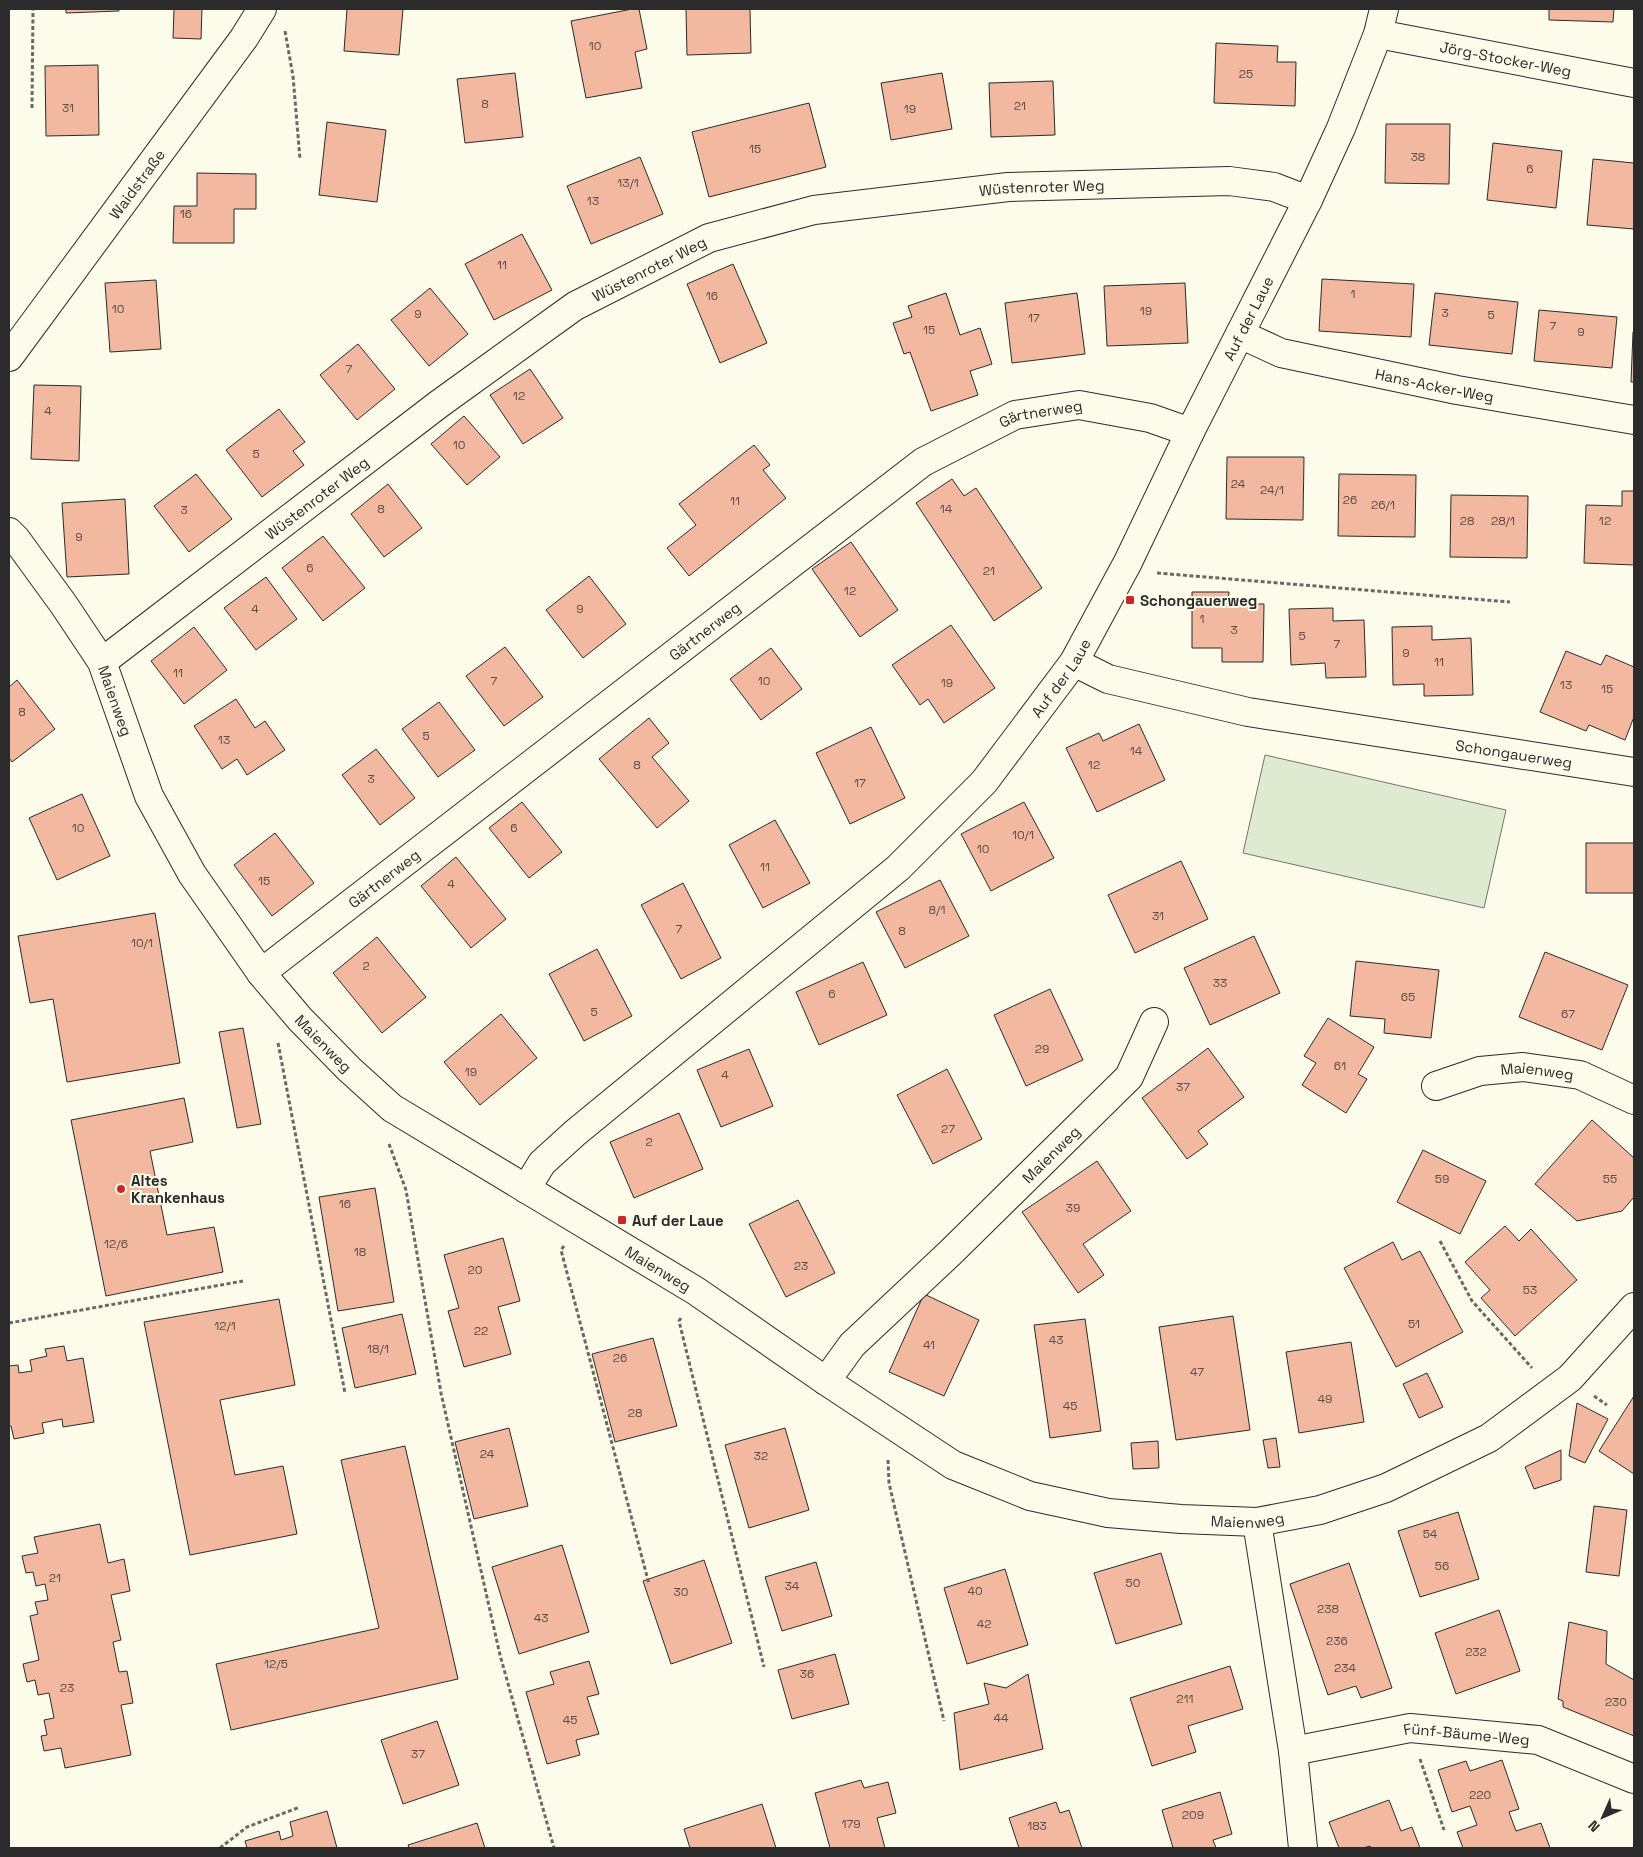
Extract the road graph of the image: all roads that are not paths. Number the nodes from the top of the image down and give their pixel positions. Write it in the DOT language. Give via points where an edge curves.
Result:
graph roads {
  1 [pos="262,9"];
  2 [pos="1381,21"];
  3 [pos="1634,83"];
  4 [pos="1308,200"];
  5 [pos="1240,334"];
  6 [pos="9,357"];
  7 [pos="1634,420"];
  8 [pos="1190,432"];
  9 [pos="9,532"];
  10 [pos="102,662"];
  11 [pos="1074,662"];
  12 [pos="1634,772"];
  13 [pos="261,973"];
  14 [pos="1154,1022"];
  15 [pos="1436,1086"];
  16 [pos="1634,1100"];
  17 [pos="526,1189"];
  18 [pos="1634,1307"];
  19 [pos="826,1381"];
  20 [pos="1258,1522"];
  21 [pos="1293,1751"];
  22 [pos="1634,1779"];
  23 [pos="1303,1848"];
  1 -- 6 [label="street, Waidstraße"];
  2 -- 3 [label="street, Jörg-Stocker-Weg"];
  2 -- 4 [label="street, Auf der Laue" via="1341,128"];
  4 -- 5 [label="street, Auf der Laue"];
  4 -- 10 [label="street, Wüstenroter Weg" via="1274,187 1229,181 1008,187 814,210 709,238 576,306 439,404"];
  5 -- 7 [label="street, Hans-Acker-Weg" via="1281,353 1457,390"];
  5 -- 8 [label="street, Auf der Laue"];
  8 -- 11 [label="street, Auf der Laue" via="1128,562"];
  8 -- 13 [label="street, Gärtnerweg" via="1150,418 1079,405 1015,415 923,462"];
  9 -- 10 [label="street, Maienweg"];
  10 -- 13 [label="street, Maienweg" via="148,796 192,874"];
  11 -- 12 [label="street, Schongauerweg" via="1108,679 1248,712"];
  11 -- 17 [label="street, Auf der Laue" via="984,782 898,868 575,1133 542,1163"];
  13 -- 17 [label="street, Maienweg" via="300,1019 392,1108"];
  14 -- 19 [label="street, Maienweg" via="1129,1077 852,1345"];
  15 -- 16 [label="street, Maienweg" via="1480,1071 1523,1067 1580,1075"];
  17 -- 19 [label="street, Maienweg" via="696,1291"];
  18 -- 20 [label="street, Maienweg" via="1570,1378 1489,1438 1386,1488 1320,1510"];
  19 -- 20 [label="street, Maienweg" via="953,1465 1030,1496 1108,1513"];
  20 -- 21 [label="street"];
  21 -- 22 [label="street, Fünf-Bäume-Weg" via="1410,1728 1538,1740"];
  21 -- 23 [label="street"];
}
